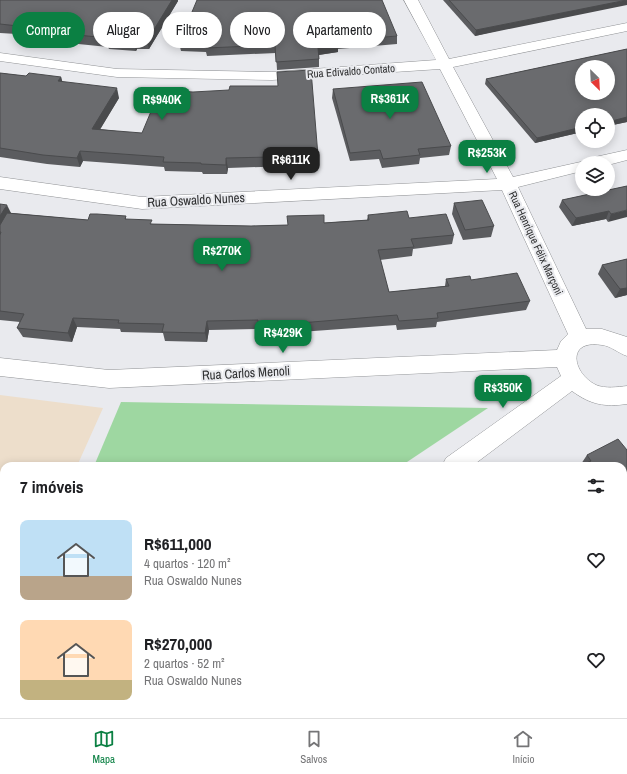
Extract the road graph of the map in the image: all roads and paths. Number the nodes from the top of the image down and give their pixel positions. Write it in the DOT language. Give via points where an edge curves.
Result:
graph roads {
  1 [pos="412,0"];
  2 [pos="627,27"];
  3 [pos="0,57"];
  4 [pos="445,64"];
  5 [pos="627,155"];
  6 [pos="615,158"];
  7 [pos="575,168"];
  8 [pos="0,183"];
  9 [pos="508,184"];
  10 [pos="580,338"];
  11 [pos="627,348"];
  12 [pos="564,358"];
  13 [pos="0,367"];
  14 [pos="573,379"];
  15 [pos="627,396"];
  16 [pos="459,462"];
  1 -- 4 [label="street, Rua Henrique Félix Marçoni"];
  2 -- 4 [label="street, Rua Edivaldo Contato"];
  3 -- 4 [label="street, Rua Edivaldo Contato" via="117,73 264,76"];
  4 -- 9 [label="street, Rua Henrique Félix Marçoni"];
  5 -- 6 [label="street"];
  7 -- 9 [label="street, Rua Oswaldo Nunes"];
  8 -- 9 [label="street, Rua Oswaldo Nunes" via="142,203"];
  9 -- 10 [label="street, Rua Henrique Félix Marçoni"];
  10 -- 11 [label="street" via="601,336"];
  10 -- 12 [label="street" via="572,343"];
  12 -- 13 [label="street, Rua Carlos Menoli" via="109,379"];
  12 -- 14 [label="street"];
  14 -- 15 [label="street" via="585,390 600,396"];
  14 -- 16 [label="street"];
}
